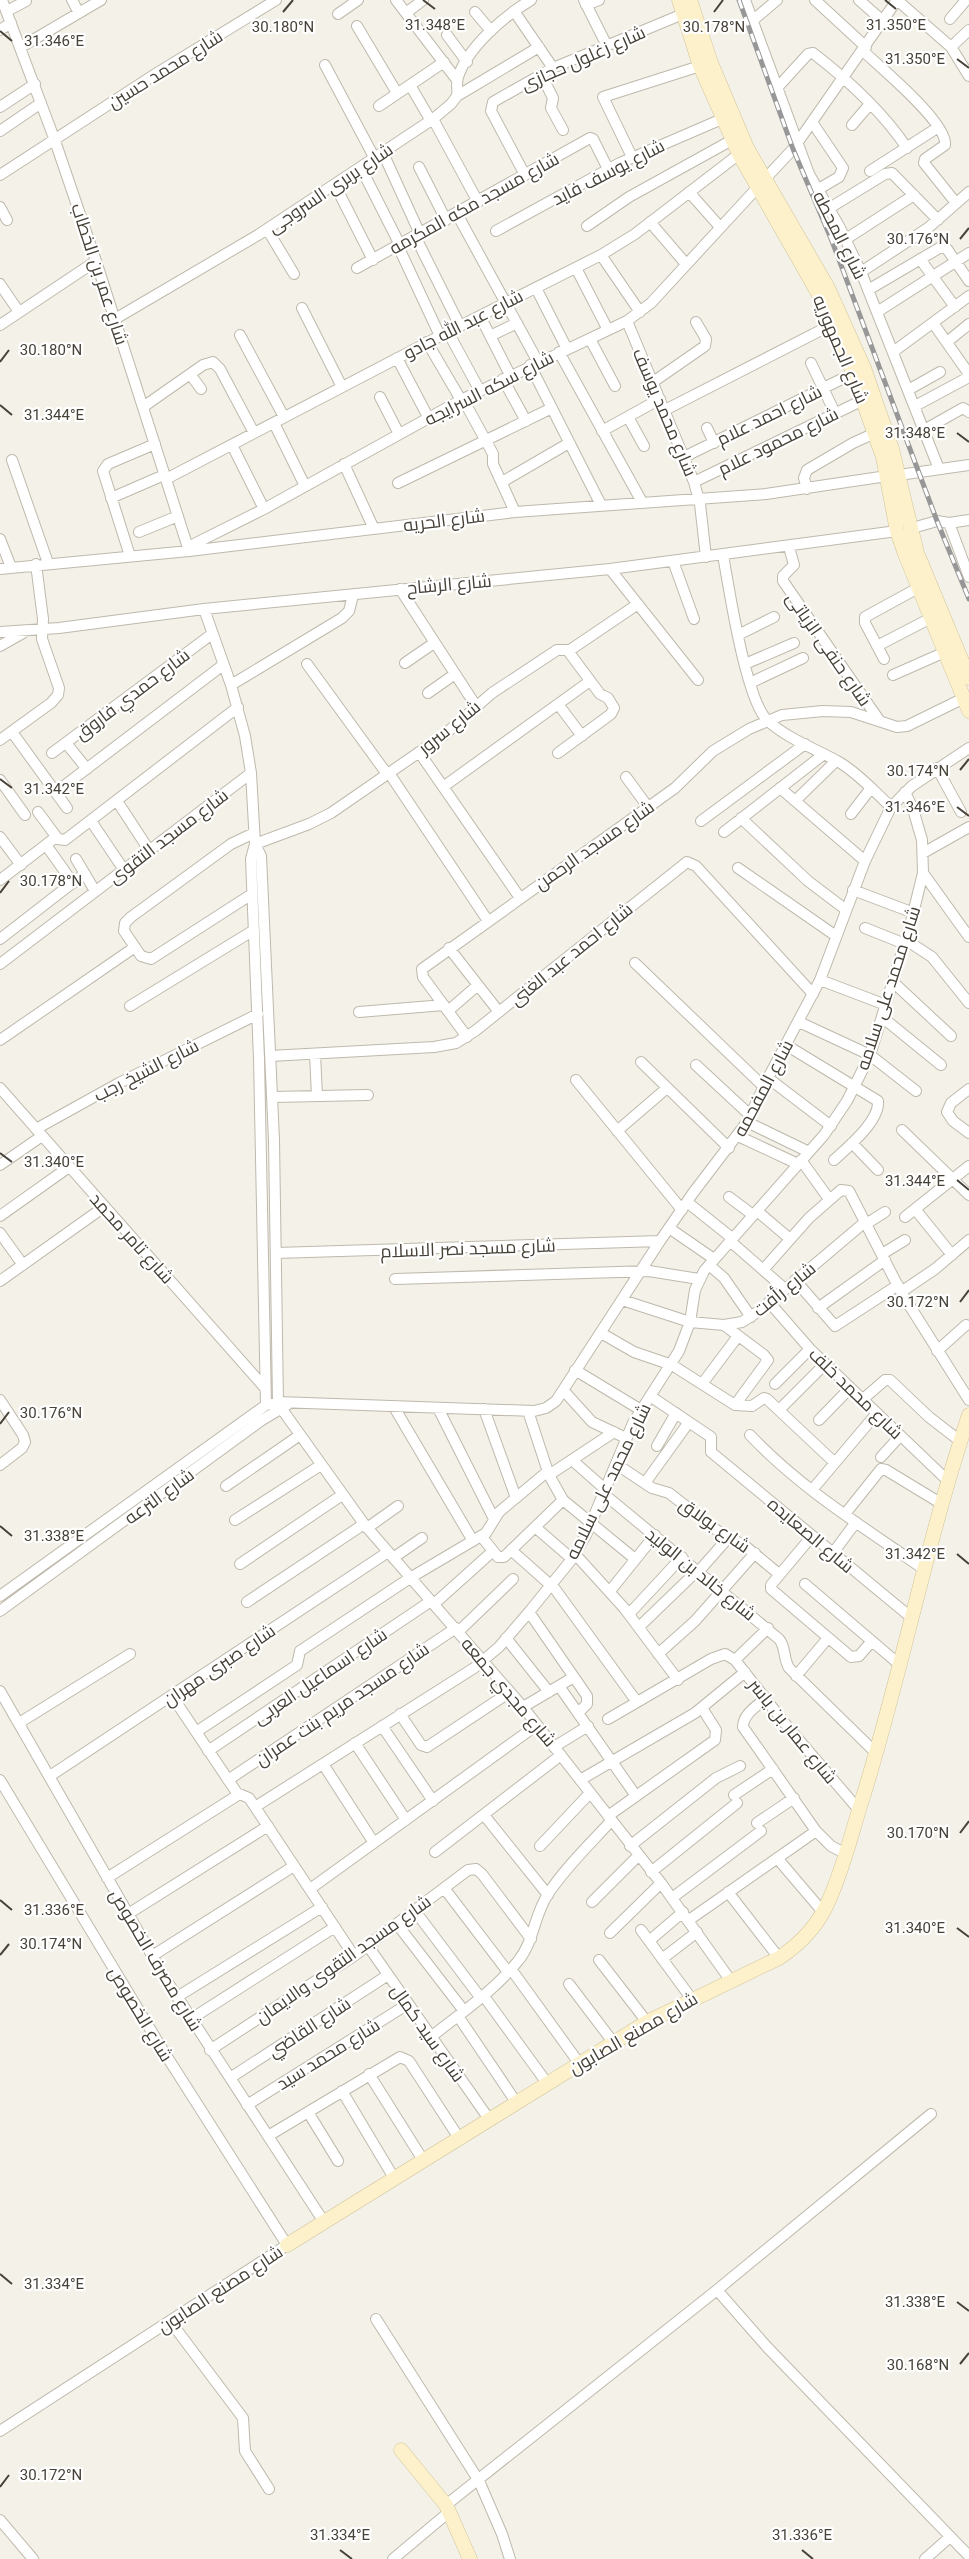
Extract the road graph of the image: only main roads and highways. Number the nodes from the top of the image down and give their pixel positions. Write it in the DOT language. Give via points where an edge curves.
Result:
graph roads {
  1 [pos="690,0"];
  2 [pos="681,7"];
  3 [pos="743,151"];
  4 [pos="761,184"];
  5 [pos="893,475"];
  6 [pos="903,530"];
  7 [pos="969,678"];
  8 [pos="966,704"];
  9 [pos="969,1415"];
  10 [pos="289,2244"];
  11 [pos="401,2450"];
  12 [pos="469,2559"];
  1 -- 3 [label="main road, شارع الجمهوريه"];
  2 -- 3 [label="main road, شارع الجمهوريه" via="722,119 732,140"];
  3 -- 4 [label="main road, شارع الجمهوريه"];
  4 -- 5 [label="main road, شارع الجمهوريه" via="833,324"];
  4 -- 5 [label="main road, شارع الجمهوريه" via="828,288 879,409"];
  5 -- 6 [label="main road, شارع الجمهوريه"];
  6 -- 7 [label="main road, شارع الجمهوريه"];
  6 -- 8 [label="main road, شارع الجمهوريه" via="918,588"];
  9 -- 10 [label="main road, شارع مصنع الصابون" via="846,1854 823,1912 806,1936 779,1958 691,1998 613,2042"];
  11 -- 12 [label="main road" via="448,2509"];
}
